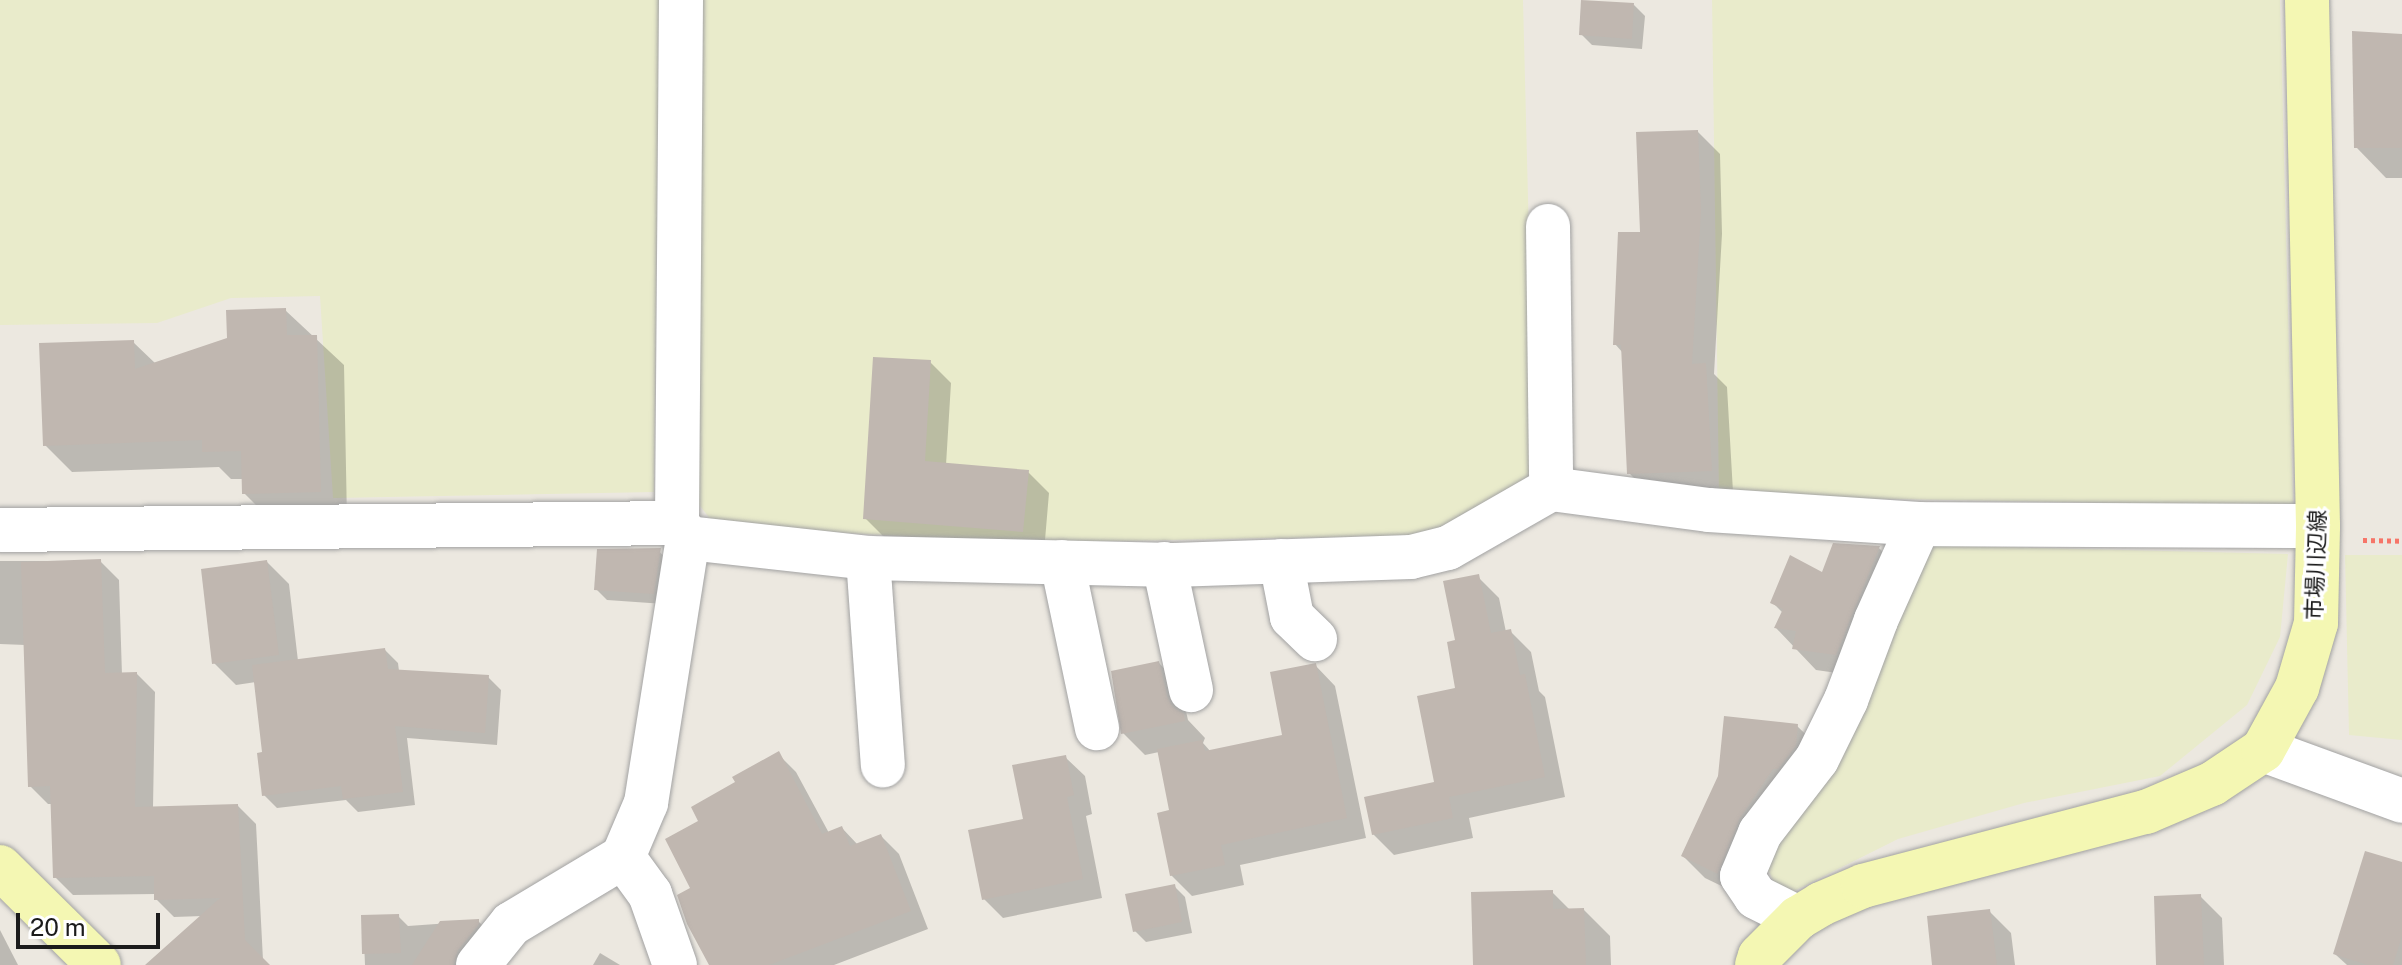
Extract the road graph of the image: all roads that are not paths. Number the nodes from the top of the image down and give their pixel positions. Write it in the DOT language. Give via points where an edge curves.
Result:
graph roads {
  1 [pos="681,0"];
  2 [pos="2307,0"];
  3 [pos="1548,226"];
  4 [pos="1551,489"];
  5 [pos="1919,524"];
  6 [pos="2318,526"];
  7 [pos="0,530"];
  8 [pos="682,530"];
  9 [pos="868,558"];
  10 [pos="1281,561"];
  11 [pos="1062,562"];
  12 [pos="1164,564"];
  13 [pos="1315,639"];
  14 [pos="1191,690"];
  15 [pos="1097,728"];
  16 [pos="2263,750"];
  17 [pos="883,765"];
  18 [pos="2402,801"];
  19 [pos="623,857"];
  20 [pos="0,867"];
  21 [pos="1798,918"];
  22 [pos="99,965"];
  23 [pos="478,965"];
  24 [pos="675,965"];
  25 [pos="1757,965"];
  1 -- 8 [label="street"];
  2 -- 6 [label="main road, 市場川辺線"];
  3 -- 4 [label="street"];
  4 -- 5 [label="street" via="1709,510"];
  4 -- 10 [label="street" via="1448,548 1411,557"];
  5 -- 6 [label="street"];
  5 -- 21 [label="street" via="1817,759 1760,833 1742,876 1756,897"];
  6 -- 16 [label="main road, 市場川辺線" via="2316,623 2297,688"];
  7 -- 8 [label="street"];
  8 -- 9 [label="street"];
  8 -- 19 [label="street" via="646,803"];
  9 -- 11 [label="street"];
  9 -- 17 [label="street"];
  10 -- 12 [label="street"];
  10 -- 13 [label="street" via="1292,617"];
  11 -- 12 [label="street"];
  11 -- 15 [label="street"];
  12 -- 14 [label="street"];
  16 -- 18 [label="street"];
  16 -- 21 [label="main road, 市場川辺線" via="2212,784 2146,812 1863,886"];
  19 -- 23 [label="street" via="511,924"];
  19 -- 24 [label="street" via="650,894"];
  20 -- 22 [label="main road"];
  21 -- 25 [label="main road, 市場川辺線"];
}
